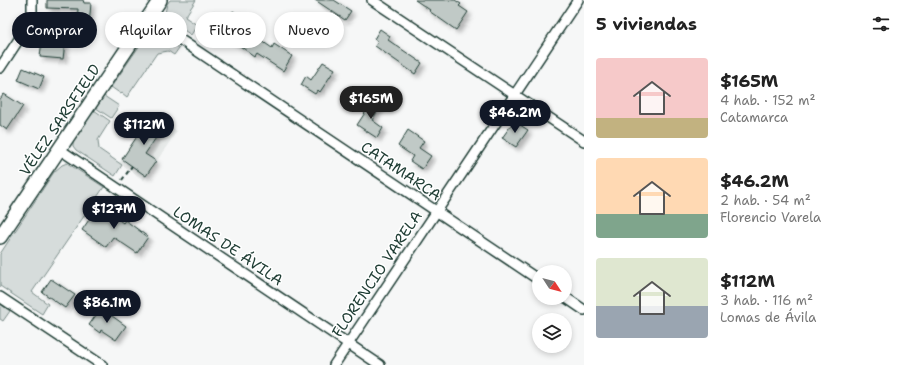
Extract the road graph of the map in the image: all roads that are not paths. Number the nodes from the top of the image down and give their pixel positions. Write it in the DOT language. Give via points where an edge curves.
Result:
graph roads {
  1 [pos="32,0"];
  2 [pos="372,0"];
  3 [pos="578,0"];
  4 [pos="157,1"];
  5 [pos="151,12"];
  6 [pos="187,44"];
  7 [pos="128,48"];
  8 [pos="0,68"];
  9 [pos="515,95"];
  10 [pos="584,141"];
  11 [pos="59,149"];
  12 [pos="437,211"];
  13 [pos="0,238"];
  14 [pos="532,275"];
  15 [pos="0,297"];
  16 [pos="572,302"];
  17 [pos="584,310"];
  18 [pos="348,343"];
  19 [pos="102,365"];
  20 [pos="334,365"];
  21 [pos="380,365"];
  1 -- 8 [label="street" via="32,12 26,30"];
  2 -- 9 [label="street"];
  3 -- 9 [label="street, FLORENCIO VARELA"];
  4 -- 5 [label="main road, VÉLEZ SARSFIELD"];
  6 -- 12 [label="street, CATAMARCA"];
  7 -- 11 [label="main road, VÉLEZ SARSFIELD"];
  9 -- 10 [label="street"];
  9 -- 12 [label="street, FLORENCIO VARELA"];
  11 -- 13 [label="main road, VÉLEZ SARSFIELD"];
  11 -- 18 [label="street, LOMAS DE ÁVILA"];
  12 -- 14 [label="street, CATAMARCA"];
  12 -- 18 [label="street, FLORENCIO VARELA"];
  15 -- 19 [label="street"];
  16 -- 17 [label="street"];
  18 -- 20 [label="street, FLORENCIO VARELA"];
  18 -- 21 [label="street, LOMAS DE ÁVILA"];
}
